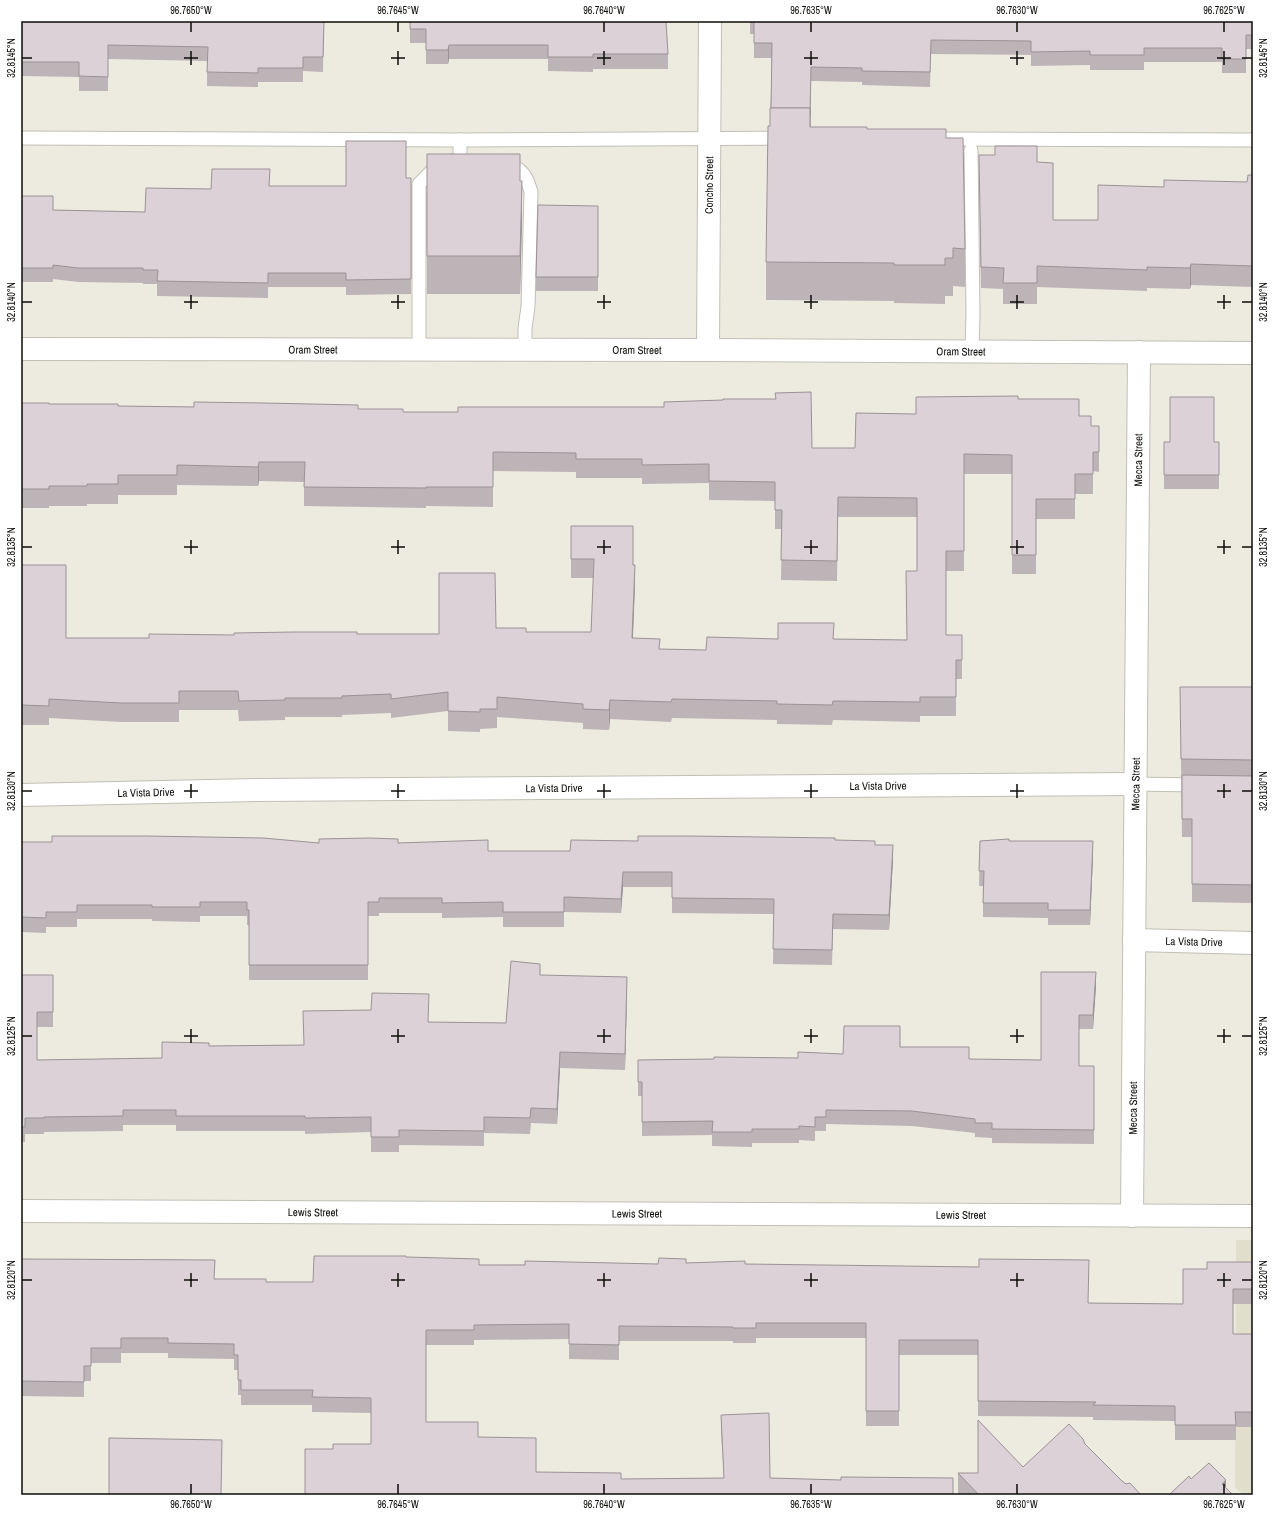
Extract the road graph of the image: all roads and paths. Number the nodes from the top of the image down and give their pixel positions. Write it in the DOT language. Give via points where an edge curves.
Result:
graph roads {
  1 [pos="710,21"];
  2 [pos="21,138"];
  3 [pos="710,138"];
  4 [pos="798,138"];
  5 [pos="934,139"];
  6 [pos="460,140"];
  7 [pos="1253,140"];
  8 [pos="971,150"];
  9 [pos="460,158"];
  10 [pos="475,160"];
  11 [pos="491,162"];
  12 [pos="21,349"];
  13 [pos="419,349"];
  14 [pos="525,350"];
  15 [pos="708,350"];
  16 [pos="972,352"];
  17 [pos="1139,352"];
  18 [pos="1253,353"];
  19 [pos="1134,784"];
  20 [pos="1215,785"];
  21 [pos="21,795"];
  22 [pos="1134,940"];
  23 [pos="1253,943"];
  24 [pos="21,1211"];
  25 [pos="1132,1216"];
  26 [pos="1253,1216"];
  1 -- 3 [label="street, Concho Street"];
  2 -- 6 [label="lane"];
  3 -- 4 [label="lane"];
  3 -- 6 [label="lane"];
  3 -- 15 [label="street, Concho Street"];
  5 -- 7 [label="lane"];
  6 -- 9 [label="lane"];
  8 -- 16 [label="lane"];
  9 -- 10 [label="lane"];
  9 -- 13 [label="lane" via="436,167 419,184"];
  11 -- 14 [label="lane" via="514,166 527,178 531,192"];
  12 -- 13 [label="street, Oram Street"];
  13 -- 14 [label="street, Oram Street"];
  14 -- 15 [label="street, Oram Street"];
  15 -- 16 [label="street, Oram Street"];
  16 -- 17 [label="street, Oram Street"];
  17 -- 18 [label="street, Oram Street"];
  17 -- 19 [label="street, Mecca Street"];
  19 -- 20 [label="lane"];
  19 -- 21 [label="street, La Vista Drive" via="257,790"];
  19 -- 22 [label="street, Mecca Street"];
  22 -- 23 [label="street, La Vista Drive"];
  22 -- 25 [label="street, Mecca Street"];
  24 -- 25 [label="street, Lewis Street"];
  25 -- 26 [label="street, Lewis Street"];
}
